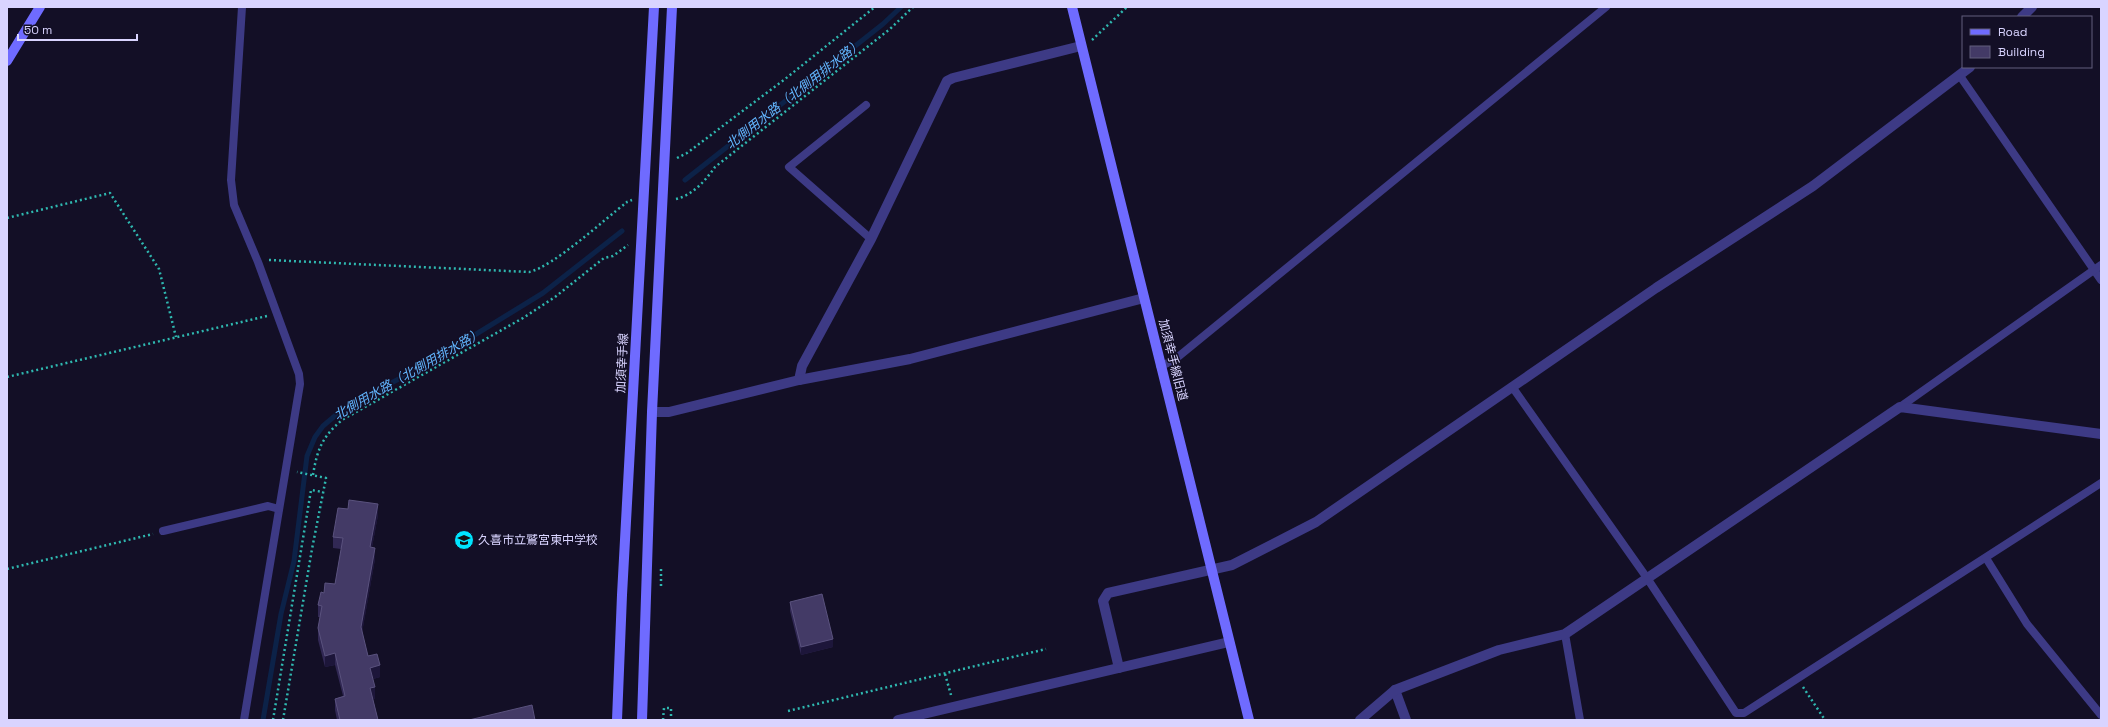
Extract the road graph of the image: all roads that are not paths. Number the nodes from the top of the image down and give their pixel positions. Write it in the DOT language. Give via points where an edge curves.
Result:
graph roads {
  1 [pos="40,7"];
  2 [pos="242,7"];
  3 [pos="654,7"];
  4 [pos="672,7"];
  5 [pos="1072,7"];
  6 [pos="1606,7"];
  7 [pos="2032,7"];
  8 [pos="2023,16"];
  9 [pos="1081,46"];
  10 [pos="7,61"];
  11 [pos="1969,68"];
  12 [pos="1960,76"];
  13 [pos="866,105"];
  14 [pos="871,239"];
  15 [pos="2098,267"];
  16 [pos="2101,280"];
  17 [pos="1144,298"];
  18 [pos="1160,366"];
  19 [pos="799,380"];
  20 [pos="1513,388"];
  21 [pos="1900,408"];
  22 [pos="652,412"];
  23 [pos="2101,434"];
  24 [pos="2101,483"];
  25 [pos="279,509"];
  26 [pos="163,532"];
  27 [pos="1986,558"];
  28 [pos="1210,568"];
  29 [pos="1647,578"];
  30 [pos="1565,634"];
  31 [pos="1229,642"];
  32 [pos="1119,668"];
  33 [pos="1395,690"];
  34 [pos="2101,715"];
  35 [pos="244,720"];
  36 [pos="617,720"];
  37 [pos="642,720"];
  38 [pos="898,720"];
  39 [pos="1249,720"];
  40 [pos="1360,720"];
  41 [pos="1406,720"];
  42 [pos="1580,720"];
  1 -- 10 [label="main road"];
  2 -- 25 [label="lane" via="231,180 234,205 277,313 299,374 300,384"];
  3 -- 36 [label="main road, 加須幸手線"];
  4 -- 22 [label="main road"];
  5 -- 9 [label="main road, 加須幸手線旧道"];
  6 -- 18 [label="lane" via="1173,361"];
  7 -- 8 [label="street"];
  9 -- 14 [label="street" via="947,81"];
  9 -- 17 [label="main road, 加須幸手線旧道"];
  11 -- 12 [label="street"];
  12 -- 15 [label="lane"];
  12 -- 20 [label="street" via="1813,186 1656,288"];
  13 -- 14 [label="lane" via="789,167"];
  14 -- 19 [label="street" via="802,366"];
  15 -- 16 [label="lane"];
  15 -- 21 [label="lane"];
  17 -- 18 [label="main road, 加須幸手線旧道"];
  17 -- 19 [label="street" via="910,359"];
  18 -- 28 [label="main road, 加須幸手線旧道"];
  19 -- 22 [label="street" via="669,412"];
  20 -- 28 [label="street" via="1316,522 1232,565"];
  20 -- 29 [label="lane"];
  21 -- 23 [label="street"];
  21 -- 29 [label="street"];
  22 -- 37 [label="main road"];
  24 -- 27 [label="lane"];
  25 -- 26 [label="lane" via="268,506"];
  25 -- 35 [label="lane"];
  27 -- 29 [label="lane" via="1744,713 1736,713"];
  27 -- 34 [label="lane" via="2027,624"];
  28 -- 31 [label="main road, 加須幸手線旧道"];
  28 -- 32 [label="street" via="1108,593 1103,601"];
  29 -- 30 [label="street"];
  30 -- 33 [label="street" via="1499,650"];
  30 -- 42 [label="lane"];
  31 -- 32 [label="street"];
  31 -- 39 [label="main road, 加須幸手線旧道"];
  32 -- 38 [label="street"];
  33 -- 40 [label="street"];
  33 -- 41 [label="street"];
}
